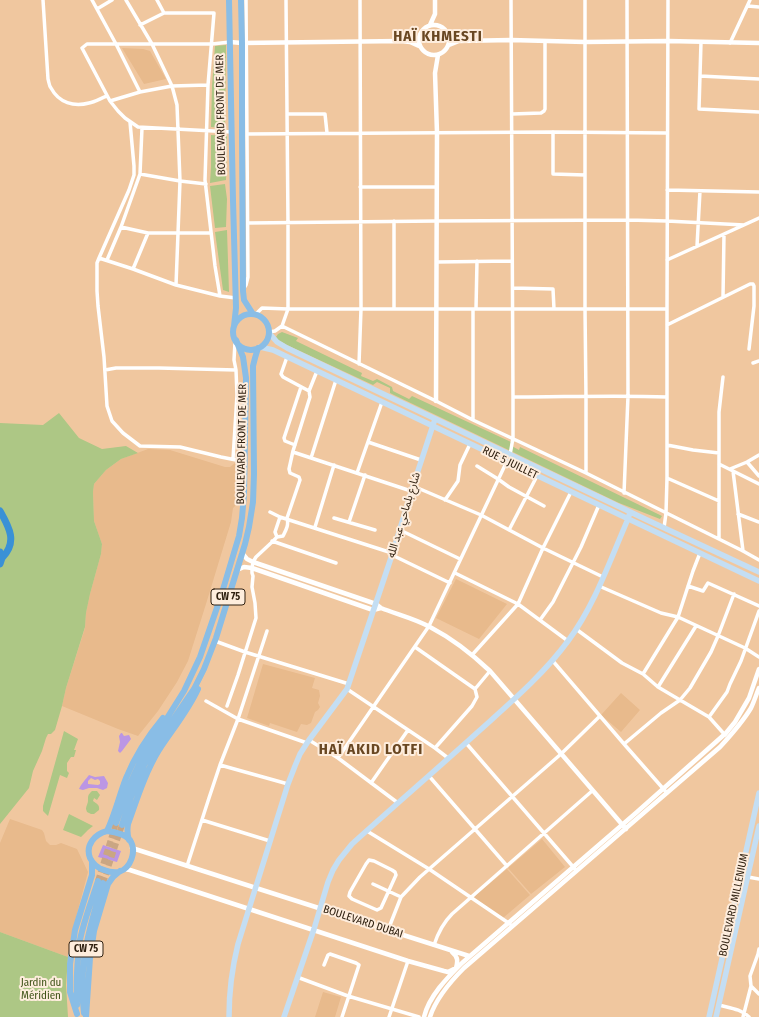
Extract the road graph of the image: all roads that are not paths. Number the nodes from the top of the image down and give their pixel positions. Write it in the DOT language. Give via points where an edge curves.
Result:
graph roads {
  1 [pos="43,0"];
  2 [pos="92,0"];
  3 [pos="112,0"];
  4 [pos="126,0"];
  5 [pos="157,0"];
  6 [pos="230,0"];
  7 [pos="241,0"];
  8 [pos="246,0"];
  9 [pos="286,0"];
  10 [pos="360,0"];
  11 [pos="435,0"];
  12 [pos="511,0"];
  13 [pos="585,0"];
  14 [pos="627,0"];
  15 [pos="668,0"];
  16 [pos="750,0"];
  17 [pos="748,6"];
  18 [pos="759,6"];
  19 [pos="97,9"];
  20 [pos="164,13"];
  21 [pos="435,14"];
  22 [pos="140,25"];
  23 [pos="430,25"];
  24 [pos="439,25"];
  25 [pos="449,36"];
  26 [pos="419,37"];
  27 [pos="512,40"];
  28 [pos="459,41"];
  29 [pos="545,41"];
  30 [pos="668,41"];
  31 [pos="230,42"];
  32 [pos="360,42"];
  33 [pos="410,42"];
  34 [pos="585,42"];
  35 [pos="627,42"];
  36 [pos="701,42"];
  37 [pos="244,43"];
  38 [pos="286,43"];
  39 [pos="730,43"];
  40 [pos="759,43"];
  41 [pos="116,44"];
  42 [pos="152,44"];
  43 [pos="212,44"];
  44 [pos="448,45"];
  45 [pos="420,46"];
  46 [pos="430,55"];
  47 [pos="438,55"];
  48 [pos="435,68"];
  49 [pos="700,76"];
  50 [pos="759,78"];
  51 [pos="208,85"];
  52 [pos="172,86"];
  53 [pos="140,92"];
  54 [pos="107,96"];
  55 [pos="110,101"];
  56 [pos="759,112"];
  57 [pos="287,114"];
  58 [pos="512,114"];
  59 [pos="130,122"];
  60 [pos="142,128"];
  61 [pos="178,129"];
  62 [pos="206,131"];
  63 [pos="232,132"];
  64 [pos="553,132"];
  65 [pos="586,132"];
  66 [pos="287,133"];
  67 [pos="326,133"];
  68 [pos="437,133"];
  69 [pos="512,133"];
  70 [pos="628,133"];
  71 [pos="667,133"];
  72 [pos="247,134"];
  73 [pos="361,134"];
  74 [pos="140,174"];
  75 [pos="585,175"];
  76 [pos="180,181"];
  77 [pos="206,184"];
  78 [pos="360,187"];
  79 [pos="437,187"];
  80 [pos="667,190"];
  81 [pos="700,191"];
  82 [pos="759,192"];
  83 [pos="759,218"];
  84 [pos="628,220"];
  85 [pos="394,221"];
  86 [pos="437,221"];
  87 [pos="512,221"];
  88 [pos="585,221"];
  89 [pos="667,221"];
  90 [pos="360,222"];
  91 [pos="698,222"];
  92 [pos="248,223"];
  93 [pos="288,223"];
  94 [pos="744,225"];
  95 [pos="121,227"];
  96 [pos="148,233"];
  97 [pos="177,233"];
  98 [pos="211,233"];
  99 [pos="724,234"];
  100 [pos="697,246"];
  101 [pos="99,258"];
  102 [pos="107,260"];
  103 [pos="667,260"];
  104 [pos="477,261"];
  105 [pos="512,261"];
  106 [pos="437,262"];
  107 [pos="133,269"];
  108 [pos="176,285"];
  109 [pos="513,288"];
  110 [pos="243,291"];
  111 [pos="220,296"];
  112 [pos="723,297"];
  113 [pos="236,298"];
  114 [pos="288,309"];
  115 [pos="361,309"];
  116 [pos="394,309"];
  117 [pos="437,309"];
  118 [pos="475,309"];
  119 [pos="513,309"];
  120 [pos="554,309"];
  121 [pos="585,309"];
  122 [pos="628,309"];
  123 [pos="667,309"];
  124 [pos="254,315"];
  125 [pos="667,325"];
  126 [pos="234,326"];
  127 [pos="282,326"];
  128 [pos="269,333"];
  129 [pos="236,340"];
  130 [pos="259,348"];
  131 [pos="749,349"];
  132 [pos="287,357"];
  133 [pos="759,361"];
  134 [pos="754,363"];
  135 [pos="359,364"];
  136 [pos="105,370"];
  137 [pos="236,370"];
  138 [pos="317,371"];
  139 [pos="723,377"];
  140 [pos="336,380"];
  141 [pos="301,387"];
  142 [pos="309,391"];
  143 [pos="628,396"];
  144 [pos="513,397"];
  145 [pos="586,397"];
  146 [pos="667,397"];
  147 [pos="436,401"];
  148 [pos="382,402"];
  149 [pos="435,419"];
  150 [pos="473,420"];
  151 [pos="433,426"];
  152 [pos="513,438"];
  153 [pos="368,442"];
  154 [pos="470,444"];
  155 [pos="295,445"];
  156 [pos="667,445"];
  157 [pos="293,452"];
  158 [pos="719,453"];
  159 [pos="510,455"];
  160 [pos="759,455"];
  161 [pos="245,456"];
  162 [pos="311,458"];
  163 [pos="233,459"];
  164 [pos="421,460"];
  165 [pos="507,461"];
  166 [pos="747,462"];
  167 [pos="719,464"];
  168 [pos="334,465"];
  169 [pos="477,466"];
  170 [pos="731,470"];
  171 [pos="357,473"];
  172 [pos="586,473"];
  173 [pos="364,475"];
  174 [pos="537,476"];
  175 [pos="759,476"];
  176 [pos="668,478"];
  177 [pos="498,479"];
  178 [pos="759,484"];
  179 [pos="412,488"];
  180 [pos="570,492"];
  181 [pos="624,493"];
  182 [pos="526,497"];
  183 [pos="445,500"];
  184 [pos="720,501"];
  185 [pos="599,505"];
  186 [pos="544,506"];
  187 [pos="0,511"];
  188 [pos="270,512"];
  189 [pos="630,512"];
  190 [pos="666,513"];
  191 [pos="738,514"];
  192 [pos="481,515"];
  193 [pos="280,517"];
  194 [pos="287,518"];
  195 [pos="334,518"];
  196 [pos="628,519"];
  197 [pos="349,522"];
  198 [pos="759,522"];
  199 [pos="315,527"];
  200 [pos="664,528"];
  201 [pos="375,530"];
  202 [pos="400,530"];
  203 [pos="509,530"];
  204 [pos="277,537"];
  205 [pos="718,539"];
  206 [pos="272,541"];
  207 [pos="543,548"];
  208 [pos="743,551"];
  209 [pos="242,553"];
  210 [pos="700,553"];
  211 [pos="392,554"];
  212 [pos="1,558"];
  213 [pos="460,559"];
  214 [pos="759,560"];
  215 [pos="254,562"];
  216 [pos="573,562"];
  217 [pos="336,563"];
  218 [pos="252,568"];
  219 [pos="237,570"];
  220 [pos="455,572"];
  221 [pos="759,572"];
  222 [pos="603,577"];
  223 [pos="759,581"];
  224 [pos="450,582"];
  225 [pos="599,586"];
  226 [pos="688,586"];
  227 [pos="734,594"];
  228 [pos="376,604"];
  229 [pos="518,604"];
  230 [pos="759,606"];
  231 [pos="381,608"];
  232 [pos="373,610"];
  233 [pos="759,611"];
  234 [pos="678,617"];
  235 [pos="540,620"];
  236 [pos="429,626"];
  237 [pos="696,626"];
  238 [pos="576,629"];
  239 [pos="267,631"];
  240 [pos="718,636"];
  241 [pos="215,641"];
  242 [pos="568,641"];
  243 [pos="415,647"];
  244 [pos="745,648"];
  245 [pos="245,652"];
  246 [pos="472,655"];
  247 [pos="260,656"];
  248 [pos="759,657"];
  249 [pos="552,660"];
  250 [pos="204,669"];
  251 [pos="759,669"];
  252 [pos="490,671"];
  253 [pos="643,674"];
  254 [pos="348,687"];
  255 [pos="658,687"];
  256 [pos="759,688"];
  257 [pos="475,689"];
  258 [pos="184,691"];
  259 [pos="514,699"];
  260 [pos="680,700"];
  261 [pos="206,701"];
  262 [pos="228,706"];
  263 [pos="374,707"];
  264 [pos="600,716"];
  265 [pos="709,717"];
  266 [pos="238,718"];
  267 [pos="408,730"];
  268 [pos="725,734"];
  269 [pos="730,737"];
  270 [pos="308,742"];
  271 [pos="466,743"];
  272 [pos="624,744"];
  273 [pos="435,748"];
  274 [pos="561,754"];
  275 [pos="338,758"];
  276 [pos="448,758"];
  277 [pos="220,765"];
  278 [pos="428,776"];
  279 [pos="371,783"];
  280 [pos="288,784"];
  281 [pos="664,788"];
  282 [pos="592,791"];
  283 [pos="759,792"];
  284 [pos="668,793"];
  285 [pos="513,796"];
  286 [pos="398,803"];
  287 [pos="202,820"];
  288 [pos="759,826"];
  289 [pos="624,827"];
  290 [pos="475,829"];
  291 [pos="107,831"];
  292 [pos="367,831"];
  293 [pos="544,833"];
  294 [pos="129,840"];
  295 [pos="270,841"];
  296 [pos="132,848"];
  297 [pos="92,862"];
  298 [pos="187,866"];
  299 [pos="507,866"];
  300 [pos="575,869"];
  301 [pos="122,870"];
  302 [pos="429,870"];
  303 [pos="748,877"];
  304 [pos="759,879"];
  305 [pos="373,884"];
  306 [pos="256,888"];
  307 [pos="388,892"];
  308 [pos="401,897"];
  309 [pos="470,898"];
  310 [pos="250,908"];
  311 [pos="320,909"];
  312 [pos="508,923"];
  313 [pos="513,926"];
  314 [pos="314,929"];
  315 [pos="388,930"];
  316 [pos="434,945"];
  317 [pos="442,947"];
  318 [pos="759,949"];
  319 [pos="758,955"];
  320 [pos="470,956"];
  321 [pos="408,961"];
  322 [pos="324,965"];
  323 [pos="465,967"];
  324 [pos="456,969"];
  325 [pos="444,971"];
  326 [pos="297,977"];
  327 [pos="451,977"];
  328 [pos="751,986"];
  329 [pos="759,994"];
  330 [pos="348,996"];
  331 [pos="719,1006"];
  332 [pos="392,1009"];
  333 [pos="77,1015"];
  334 [pos="744,1015"];
  335 [pos="85,1017"];
  336 [pos="229,1017"];
  337 [pos="284,1017"];
  338 [pos="342,1017"];
  339 [pos="389,1017"];
  340 [pos="419,1017"];
  341 [pos="424,1017"];
  342 [pos="430,1017"];
  343 [pos="709,1017"];
  344 [pos="716,1017"];
  345 [pos="749,1017"];
  1 -- 54 [label="street" via="50,88 58,97 75,105 89,104"];
  2 -- 19 [label="street"];
  3 -- 19 [label="street"];
  4 -- 22 [label="street"];
  5 -- 20 [label="street"];
  6 -- 31 [label="main road, BOULEVARD FRONT DE MER"];
  7 -- 37 [label="main road, BOULEVARD FRONT DE MER"];
  8 -- 37 [label="street"];
  9 -- 38 [label="street"];
  10 -- 32 [label="street"];
  11 -- 21 [label="street"];
  12 -- 27 [label="street"];
  13 -- 34 [label="street"];
  14 -- 35 [label="street"];
  15 -- 30 [label="street"];
  16 -- 17 [label="street"];
  17 -- 18 [label="street"];
  17 -- 39 [label="street"];
  19 -- 41 [label="street"];
  20 -- 22 [label="street"];
  20 -- 43 [label="street" via="214,13"];
  21 -- 23 [label="street"];
  21 -- 24 [label="street"];
  22 -- 42 [label="street"];
  23 -- 24 [label="street"];
  23 -- 26 [label="street"];
  24 -- 25 [label="street"];
  25 -- 28 [label="street"];
  25 -- 44 [label="street"];
  26 -- 33 [label="street"];
  26 -- 45 [label="street"];
  27 -- 28 [label="street"];
  27 -- 29 [label="street"];
  27 -- 58 [label="street"];
  28 -- 44 [label="street"];
  29 -- 34 [label="street"];
  29 -- 58 [label="street" via="545,110 541,113"];
  30 -- 35 [label="street"];
  30 -- 36 [label="street"];
  30 -- 71 [label="street"];
  31 -- 37 [label="street"];
  31 -- 43 [label="street"];
  31 -- 63 [label="main road, BOULEVARD FRONT DE MER"];
  32 -- 33 [label="street"];
  32 -- 38 [label="street"];
  32 -- 73 [label="street"];
  33 -- 45 [label="street"];
  34 -- 35 [label="street"];
  34 -- 65 [label="street"];
  35 -- 70 [label="street"];
  36 -- 39 [label="street"];
  36 -- 49 [label="street"];
  37 -- 38 [label="street"];
  37 -- 72 [label="street"];
  37 -- 110 [label="main road, BOULEVARD FRONT DE MER"];
  38 -- 57 [label="street"];
  39 -- 40 [label="street"];
  41 -- 42 [label="street"];
  41 -- 53 [label="street"];
  41 -- 54 [label="street" via="87,44 82,48"];
  42 -- 43 [label="street"];
  42 -- 52 [label="street"];
  43 -- 51 [label="street"];
  44 -- 47 [label="street" via="444,52"];
  45 -- 46 [label="street"];
  46 -- 47 [label="street"];
  46 -- 48 [label="street"];
  47 -- 48 [label="street"];
  48 -- 68 [label="street"];
  49 -- 50 [label="street"];
  49 -- 56 [label="street" via="699,109"];
  51 -- 52 [label="street"];
  51 -- 62 [label="street"];
  52 -- 53 [label="street"];
  52 -- 61 [label="street" via="177,105"];
  53 -- 55 [label="street"];
  54 -- 55 [label="street"];
  55 -- 59 [label="street"];
  57 -- 66 [label="street"];
  57 -- 67 [label="street" via="326,114"];
  58 -- 69 [label="street"];
  59 -- 60 [label="street"];
  59 -- 101 [label="street" via="134,175"];
  60 -- 61 [label="street"];
  60 -- 74 [label="street"];
  61 -- 62 [label="street"];
  61 -- 76 [label="street"];
  62 -- 63 [label="street"];
  62 -- 77 [label="street"];
  63 -- 113 [label="main road, BOULEVARD FRONT DE MER"];
  64 -- 65 [label="street"];
  64 -- 69 [label="street"];
  64 -- 75 [label="street" via="553,174"];
  65 -- 70 [label="street"];
  65 -- 75 [label="street"];
  66 -- 67 [label="street"];
  66 -- 72 [label="street"];
  66 -- 93 [label="street"];
  67 -- 73 [label="street"];
  68 -- 69 [label="street"];
  68 -- 73 [label="street"];
  68 -- 79 [label="street"];
  69 -- 87 [label="street"];
  70 -- 71 [label="street"];
  70 -- 84 [label="street"];
  71 -- 80 [label="street"];
  72 -- 92 [label="street"];
  73 -- 78 [label="street"];
  74 -- 76 [label="street"];
  74 -- 95 [label="street"];
  75 -- 88 [label="street"];
  76 -- 77 [label="street"];
  76 -- 97 [label="street"];
  77 -- 98 [label="street"];
  78 -- 79 [label="street"];
  78 -- 90 [label="street"];
  79 -- 86 [label="street"];
  80 -- 81 [label="street"];
  80 -- 89 [label="street"];
  81 -- 82 [label="street"];
  81 -- 91 [label="street"];
  83 -- 94 [label="street"];
  84 -- 88 [label="street"];
  84 -- 89 [label="street"];
  84 -- 122 [label="street"];
  85 -- 86 [label="street"];
  85 -- 90 [label="street"];
  85 -- 116 [label="street"];
  86 -- 87 [label="street"];
  86 -- 106 [label="street"];
  87 -- 88 [label="street"];
  87 -- 105 [label="street"];
  88 -- 121 [label="street"];
  89 -- 91 [label="street"];
  89 -- 103 [label="street"];
  90 -- 93 [label="street"];
  90 -- 115 [label="street"];
  91 -- 94 [label="street"];
  91 -- 100 [label="street"];
  92 -- 93 [label="street"];
  92 -- 110 [label="street" via="248,276"];
  93 -- 114 [label="street"];
  94 -- 99 [label="street"];
  95 -- 96 [label="street"];
  95 -- 102 [label="street"];
  96 -- 97 [label="street"];
  96 -- 107 [label="street"];
  97 -- 98 [label="street"];
  97 -- 108 [label="street"];
  98 -- 111 [label="street"];
  99 -- 100 [label="street"];
  99 -- 112 [label="street"];
  100 -- 103 [label="street"];
  101 -- 102 [label="street"];
  101 -- 136 [label="street" via="97,291"];
  102 -- 107 [label="street"];
  103 -- 123 [label="street"];
  104 -- 105 [label="street"];
  104 -- 106 [label="street"];
  104 -- 118 [label="street"];
  105 -- 109 [label="street"];
  106 -- 117 [label="street"];
  107 -- 108 [label="street"];
  108 -- 111 [label="street"];
  109 -- 119 [label="street"];
  109 -- 120 [label="street" via="553,289"];
  110 -- 124 [label="main road, BOULEVARD FRONT DE MER" via="244,300"];
  111 -- 113 [label="street"];
  112 -- 125 [label="street"];
  112 -- 131 [label="street" via="750,284 754,286"];
  113 -- 126 [label="main road, BOULEVARD FRONT DE MER"];
  114 -- 115 [label="street"];
  114 -- 124 [label="street" via="262,308"];
  114 -- 127 [label="street"];
  115 -- 116 [label="street"];
  115 -- 135 [label="street"];
  116 -- 117 [label="street"];
  117 -- 118 [label="street"];
  117 -- 147 [label="street"];
  118 -- 119 [label="street"];
  118 -- 150 [label="street"];
  119 -- 120 [label="street"];
  119 -- 144 [label="street"];
  120 -- 121 [label="street"];
  121 -- 122 [label="street"];
  121 -- 145 [label="street"];
  122 -- 123 [label="street"];
  122 -- 143 [label="street"];
  123 -- 125 [label="street"];
  124 -- 126 [label="main road" via="244,316"];
  124 -- 128 [label="main road" via="265,321"];
  125 -- 146 [label="street"];
  126 -- 129 [label="main road"];
  127 -- 128 [label="street"];
  127 -- 135 [label="street"];
  128 -- 130 [label="main road" via="267,340"];
  128 -- 149 [label="main road, RUE 5 JUILLET" via="287,348"];
  129 -- 130 [label="main road" via="245,349"];
  129 -- 137 [label="street"];
  129 -- 161 [label="main road, CW 75" via="246,370"];
  130 -- 132 [label="main road, RUE 5 JUILLET" via="273,350"];
  130 -- 209 [label="main road, BOULEVARD FRONT DE MER / CW 75" via="253,366 253,502"];
  132 -- 138 [label="main road, RUE 5 JUILLET"];
  132 -- 141 [label="street" via="281,374"];
  133 -- 134 [label="street"];
  135 -- 147 [label="street"];
  136 -- 137 [label="street"];
  136 -- 163 [label="street" via="107,406 112,421 140,446 180,447"];
  137 -- 163 [label="street"];
  138 -- 140 [label="main road, RUE 5 JUILLET"];
  138 -- 142 [label="street"];
  139 -- 158 [label="street" via="719,412"];
  140 -- 148 [label="main road, RUE 5 JUILLET"];
  140 -- 162 [label="street"];
  141 -- 142 [label="street"];
  141 -- 155 [label="street" via="284,438 285,442"];
  142 -- 155 [label="street" via="310,397"];
  143 -- 145 [label="street"];
  143 -- 146 [label="street"];
  143 -- 181 [label="street"];
  144 -- 145 [label="street"];
  144 -- 152 [label="street"];
  145 -- 172 [label="street"];
  146 -- 156 [label="street"];
  147 -- 150 [label="street"];
  148 -- 151 [label="main road, RUE 5 JUILLET"];
  148 -- 153 [label="street"];
  149 -- 151 [label="main road, شارع بلماحي عبد الله"];
  149 -- 159 [label="main road, RUE 5 JUILLET"];
  150 -- 152 [label="street"];
  151 -- 154 [label="main road, RUE 5 JUILLET"];
  151 -- 164 [label="main road, شارع بلماحي عبد الله"];
  152 -- 159 [label="street"];
  152 -- 172 [label="street"];
  153 -- 164 [label="street"];
  153 -- 171 [label="street"];
  154 -- 165 [label="main road, RUE 5 JUILLET"];
  154 -- 183 [label="street" via="460,465 458,481"];
  155 -- 157 [label="street"];
  156 -- 158 [label="street"];
  156 -- 176 [label="street"];
  157 -- 162 [label="street"];
  157 -- 194 [label="street" via="289,472 300,480"];
  158 -- 167 [label="street"];
  159 -- 189 [label="main road, RUE 5 JUILLET"];
  160 -- 166 [label="street"];
  161 -- 163 [label="street"];
  161 -- 258 [label="main road, CW 75" via="239,536 200,657"];
  162 -- 168 [label="street"];
  164 -- 179 [label="main road, شارع بلماحي عبد الله"];
  165 -- 174 [label="main road, RUE 5 JUILLET"];
  165 -- 177 [label="street"];
  166 -- 170 [label="street"];
  166 -- 175 [label="street"];
  167 -- 170 [label="street"];
  167 -- 184 [label="street"];
  168 -- 171 [label="street"];
  168 -- 199 [label="street"];
  169 -- 177 [label="street"];
  170 -- 178 [label="street"];
  170 -- 191 [label="street"];
  171 -- 173 [label="street"];
  172 -- 181 [label="street"];
  173 -- 179 [label="street"];
  173 -- 197 [label="street"];
  174 -- 180 [label="main road, RUE 5 JUILLET"];
  174 -- 182 [label="street"];
  176 -- 184 [label="street"];
  176 -- 190 [label="street"];
  177 -- 182 [label="street"];
  177 -- 192 [label="street"];
  179 -- 183 [label="street"];
  179 -- 202 [label="main road, شارع بلماحي عبد الله"];
  180 -- 185 [label="main road, RUE 5 JUILLET"];
  180 -- 207 [label="street"];
  181 -- 190 [label="street"];
  182 -- 186 [label="street"];
  182 -- 203 [label="street"];
  183 -- 192 [label="street"];
  184 -- 205 [label="street"];
  185 -- 196 [label="main road, RUE 5 JUILLET"];
  185 -- 216 [label="street"];
  187 -- 212 [label="highway" via="8,526 11,542"];
  188 -- 193 [label="street"];
  189 -- 196 [label="main road"];
  189 -- 200 [label="main road, RUE 5 JUILLET"];
  190 -- 200 [label="street"];
  190 -- 205 [label="street"];
  191 -- 198 [label="street"];
  191 -- 208 [label="street"];
  192 -- 203 [label="street"];
  192 -- 213 [label="street"];
  193 -- 194 [label="street"];
  193 -- 204 [label="street" via="275,532"];
  194 -- 199 [label="street"];
  194 -- 204 [label="street" via="283,536"];
  195 -- 197 [label="street"];
  196 -- 210 [label="main road, RUE 5 JUILLET"];
  196 -- 222 [label="main road"];
  197 -- 201 [label="street"];
  199 -- 211 [label="street"];
  200 -- 221 [label="main road, RUE 5 JUILLET"];
  202 -- 211 [label="main road, شارع بلماحي عبد الله"];
  202 -- 213 [label="street"];
  203 -- 207 [label="street"];
  204 -- 206 [label="street"];
  205 -- 208 [label="street"];
  206 -- 215 [label="street"];
  206 -- 217 [label="street"];
  207 -- 216 [label="street"];
  207 -- 229 [label="street"];
  208 -- 214 [label="street"];
  209 -- 215 [label="street"];
  209 -- 219 [label="main road, BOULEVARD FRONT DE MER / CW 75"];
  210 -- 223 [label="main road, RUE 5 JUILLET"];
  210 -- 226 [label="street"];
  211 -- 224 [label="street"];
  211 -- 228 [label="main road, شارع بلماحي عبد الله"];
  213 -- 220 [label="street"];
  215 -- 218 [label="street"];
  215 -- 228 [label="street"];
  216 -- 222 [label="street"];
  216 -- 235 [label="street" via="553,602"];
  218 -- 219 [label="street" via="244,567"];
  218 -- 232 [label="street"];
  218 -- 245 [label="street" via="256,618"];
  219 -- 241 [label="main road, BOULEVARD FRONT DE MER / CW 75"];
  220 -- 224 [label="street"];
  220 -- 229 [label="street"];
  222 -- 225 [label="main road"];
  224 -- 236 [label="street"];
  225 -- 234 [label="street" via="661,613"];
  225 -- 238 [label="main road"];
  226 -- 227 [label="street" via="703,591 708,583"];
  226 -- 234 [label="street"];
  227 -- 230 [label="street"];
  227 -- 240 [label="street"];
  228 -- 231 [label="street"];
  228 -- 232 [label="main road, شارع بلماحي عبد الله"];
  229 -- 235 [label="street"];
  229 -- 246 [label="street"];
  231 -- 232 [label="street"];
  231 -- 236 [label="street"];
  232 -- 254 [label="main road, شارع بلماحي عبد الله"];
  233 -- 244 [label="street"];
  234 -- 237 [label="street"];
  234 -- 253 [label="street"];
  235 -- 242 [label="street"];
  236 -- 243 [label="street"];
  236 -- 246 [label="street"];
  237 -- 240 [label="street"];
  237 -- 255 [label="street"];
  238 -- 242 [label="main road"];
  238 -- 253 [label="street" via="622,663"];
  239 -- 247 [label="street"];
  240 -- 244 [label="street"];
  240 -- 260 [label="street" via="690,688"];
  241 -- 245 [label="street"];
  241 -- 250 [label="main road, BOULEVARD FRONT DE MER / CW 75"];
  242 -- 249 [label="main road"];
  243 -- 257 [label="street"];
  243 -- 263 [label="street"];
  244 -- 248 [label="street"];
  244 -- 265 [label="street" via="727,692"];
  245 -- 247 [label="street"];
  245 -- 262 [label="street"];
  246 -- 252 [label="street"];
  247 -- 254 [label="street"];
  247 -- 266 [label="street"];
  249 -- 259 [label="main road"];
  249 -- 264 [label="street"];
  250 -- 258 [label="main road, BOULEVARD FRONT DE MER / CW 75" via="194,689 153,749 119,824 129,786 142,758"];
  250 -- 294 [label="main road" via="195,696 159,750 144,778 128,824"];
  251 -- 268 [label="street" via="749,698"];
  252 -- 257 [label="street"];
  252 -- 259 [label="street"];
  253 -- 255 [label="street"];
  254 -- 263 [label="street"];
  254 -- 270 [label="main road, شارع بلماحي عبد الله"];
  255 -- 260 [label="street"];
  256 -- 269 [label="street" via="744,720"];
  257 -- 273 [label="street" via="477,697 472,706"];
  258 -- 291 [label="main road" via="141,747 127,776"];
  259 -- 271 [label="main road"];
  259 -- 274 [label="street"];
  260 -- 265 [label="street"];
  260 -- 272 [label="street"];
  261 -- 266 [label="street"];
  263 -- 267 [label="street"];
  263 -- 275 [label="street"];
  264 -- 272 [label="street"];
  264 -- 274 [label="street"];
  265 -- 268 [label="street"];
  266 -- 270 [label="street"];
  266 -- 277 [label="street"];
  267 -- 273 [label="street"];
  267 -- 279 [label="street"];
  268 -- 269 [label="street"];
  268 -- 281 [label="street"];
  269 -- 284 [label="street"];
  270 -- 275 [label="street"];
  270 -- 280 [label="main road, شارع بلماحي عبد الله" via="300,754"];
  271 -- 276 [label="main road"];
  271 -- 285 [label="street"];
  272 -- 281 [label="street"];
  273 -- 276 [label="street"];
  274 -- 282 [label="street"];
  274 -- 285 [label="street"];
  275 -- 279 [label="street"];
  276 -- 278 [label="main road"];
  277 -- 280 [label="street"];
  277 -- 287 [label="street"];
  278 -- 286 [label="main road"];
  278 -- 290 [label="street"];
  279 -- 286 [label="street"];
  280 -- 295 [label="main road, شارع بلماحي عبد الله"];
  281 -- 284 [label="street"];
  281 -- 289 [label="street"];
  282 -- 289 [label="street"];
  282 -- 293 [label="street"];
  283 -- 343 [label="main road, BOULEVARD MILLENIUM"];
  284 -- 289 [label="street"];
  285 -- 290 [label="street"];
  285 -- 293 [label="street"];
  286 -- 292 [label="main road"];
  287 -- 295 [label="street"];
  287 -- 298 [label="street"];
  288 -- 303 [label="main road, BOULEVARD MILLENIUM"];
  289 -- 300 [label="street"];
  290 -- 299 [label="street"];
  290 -- 302 [label="street"];
  291 -- 294 [label="main road" via="118,833"];
  291 -- 297 [label="main road" via="95,837 88,848"];
  292 -- 302 [label="street"];
  292 -- 311 [label="main road" via="339,860 328,882"];
  293 -- 299 [label="street"];
  293 -- 300 [label="street"];
  294 -- 296 [label="main road"];
  295 -- 306 [label="main road, شارع بلماحي عبد الله"];
  296 -- 298 [label="street, BOULEVARD DUBAI"];
  296 -- 301 [label="main road" via="131,859"];
  297 -- 301 [label="main road" via="109,872"];
  297 -- 333 [label="main road" via="92,875 76,930 70,964 70,992"];
  298 -- 306 [label="street, BOULEVARD DUBAI"];
  299 -- 309 [label="street"];
  300 -- 312 [label="street"];
  300 -- 313 [label="street"];
  301 -- 310 [label="street" via="130,870"];
  301 -- 335 [label="main road" via="108,884 94,931"];
  302 -- 308 [label="street"];
  302 -- 309 [label="street"];
  303 -- 304 [label="street"];
  303 -- 331 [label="main road, BOULEVARD MILLENIUM"];
  305 -- 307 [label="street"];
  306 -- 310 [label="main road, شارع بلماحي عبد الله"];
  306 -- 311 [label="street, BOULEVARD DUBAI"];
  307 -- 307 [label="street" via="396,874 369,860 349,896 377,910 381,908"];
  307 -- 308 [label="street"];
  308 -- 315 [label="street"];
  309 -- 312 [label="street"];
  309 -- 316 [label="street" via="445,920"];
  310 -- 314 [label="street"];
  310 -- 336 [label="main road, شارع بلماحي عبد الله" via="233,962"];
  311 -- 314 [label="main road"];
  311 -- 315 [label="street, BOULEVARD DUBAI"];
  312 -- 313 [label="street"];
  312 -- 320 [label="street"];
  313 -- 323 [label="street"];
  314 -- 321 [label="street"];
  314 -- 326 [label="main road"];
  315 -- 316 [label="street, BOULEVARD DUBAI"];
  316 -- 317 [label="street, BOULEVARD DUBAI"];
  317 -- 320 [label="street, BOULEVARD DUBAI"];
  317 -- 324 [label="street" via="456,955"];
  318 -- 319 [label="street"];
  319 -- 328 [label="street" via="750,976"];
  320 -- 324 [label="street"];
  321 -- 325 [label="street"];
  321 -- 332 [label="street"];
  322 -- 330 [label="street" via="329,954 359,965"];
  323 -- 324 [label="street"];
  323 -- 327 [label="street"];
  324 -- 325 [label="street"];
  324 -- 327 [label="street"];
  325 -- 327 [label="street"];
  326 -- 330 [label="street"];
  326 -- 337 [label="main road"];
  327 -- 341 [label="street" via="431,1000"];
  327 -- 342 [label="street"];
  328 -- 329 [label="street"];
  328 -- 334 [label="street"];
  330 -- 332 [label="street"];
  330 -- 338 [label="street"];
  331 -- 334 [label="street" via="732,1008"];
  331 -- 344 [label="main road, BOULEVARD MILLENIUM"];
  332 -- 339 [label="street"];
  332 -- 340 [label="street"];
  333 -- 335 [label="main road, CW 75" via="77,971 81,939 84,923 101,882 86,947 82,987"];
  334 -- 345 [label="street"];
}
